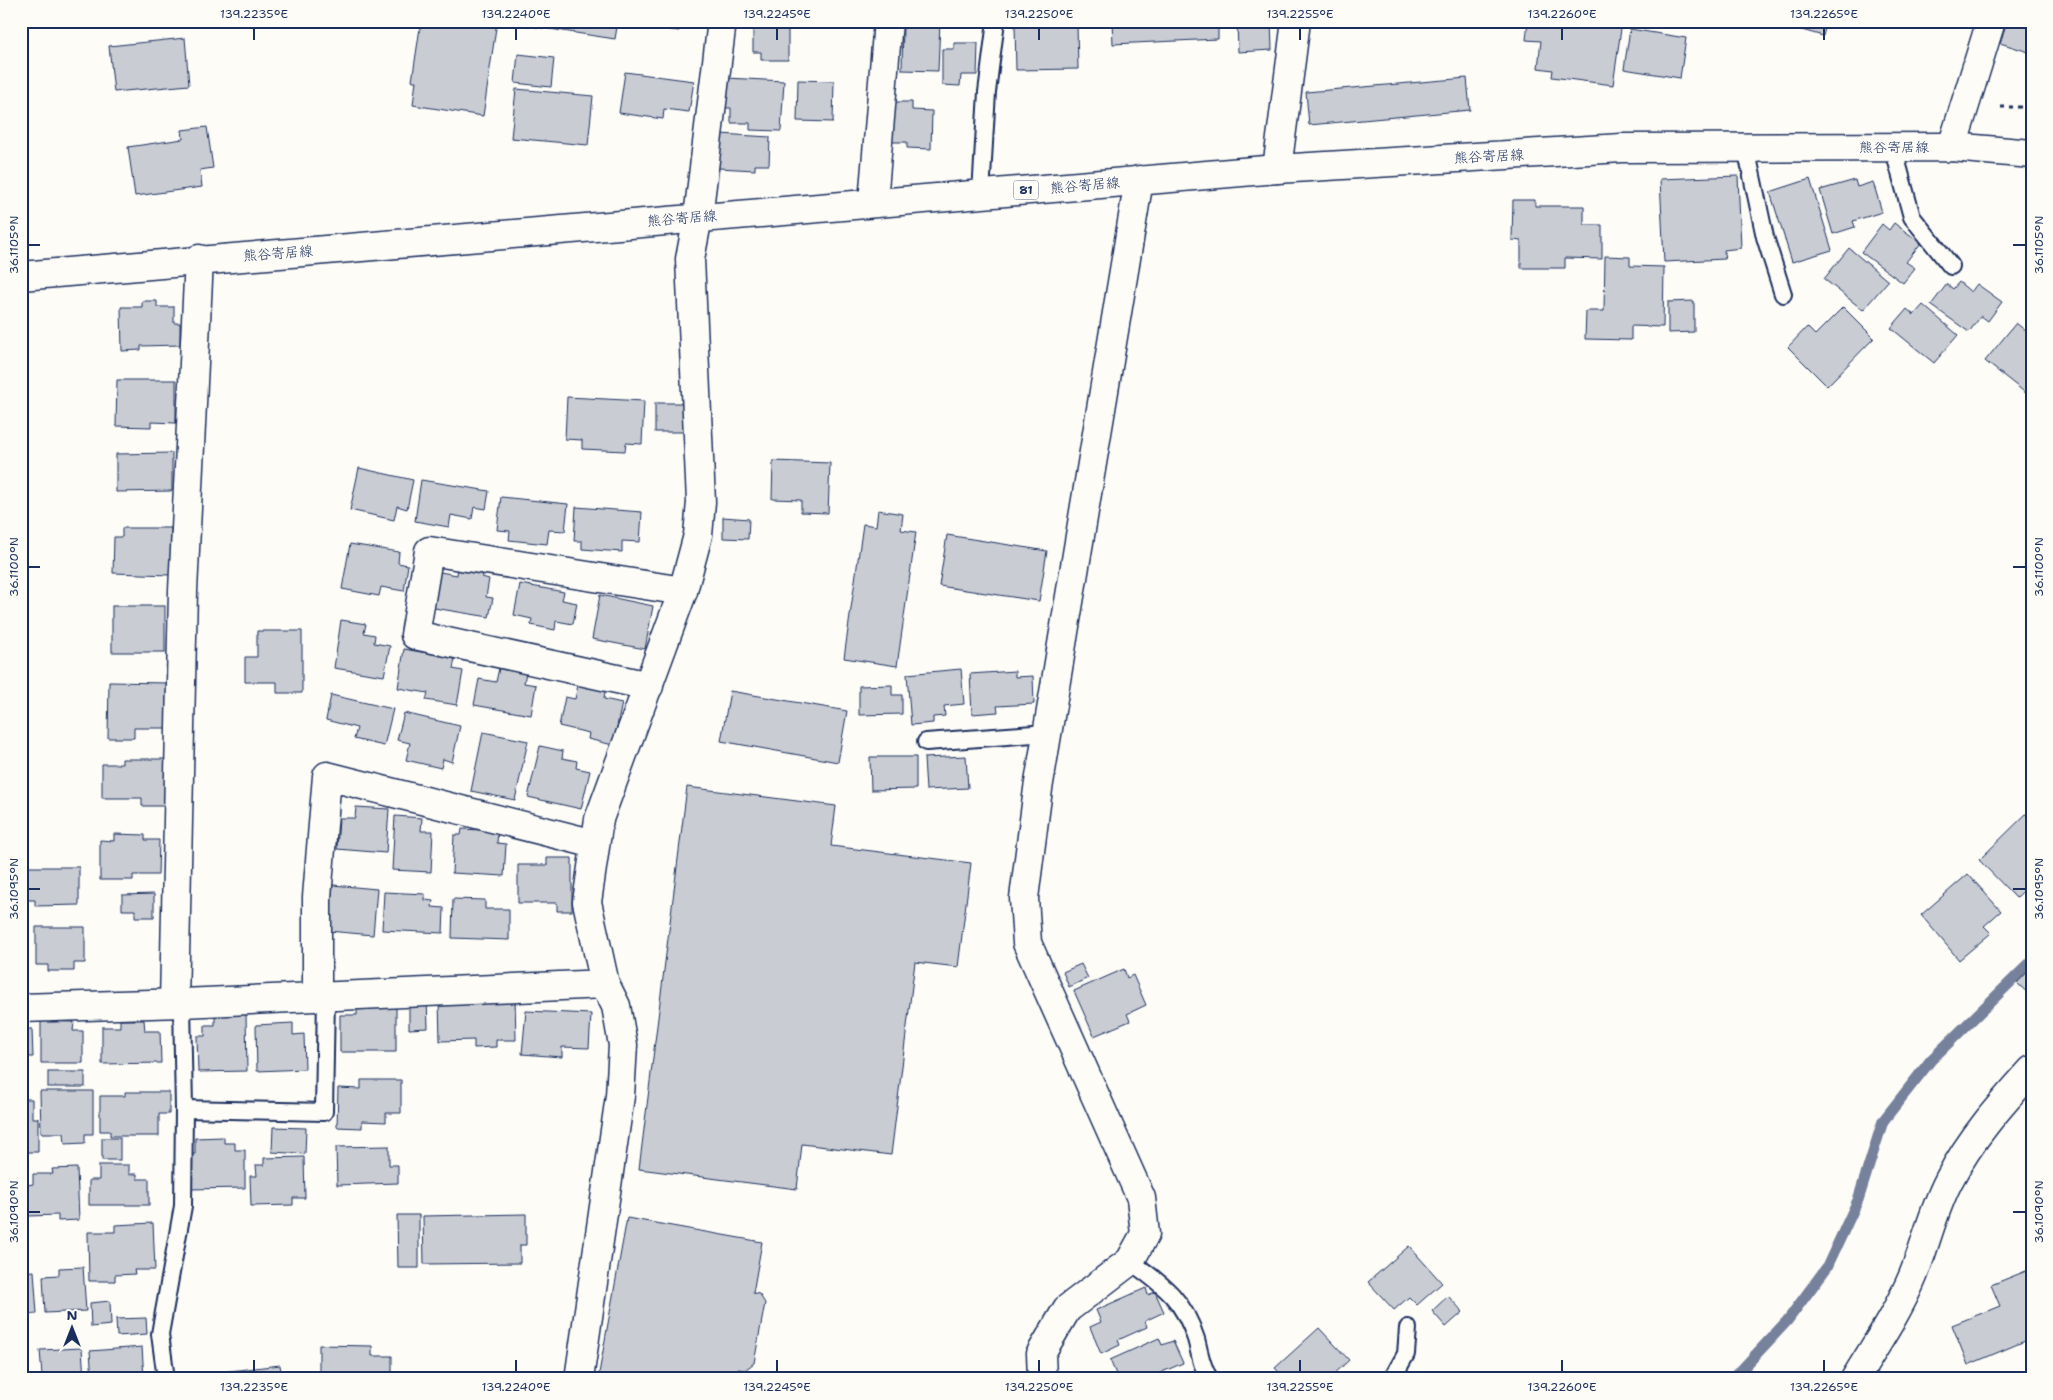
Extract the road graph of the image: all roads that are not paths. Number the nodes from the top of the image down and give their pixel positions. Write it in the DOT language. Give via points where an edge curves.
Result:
graph roads {
  1 [pos="722,21"];
  2 [pos="888,21"];
  3 [pos="996,21"];
  4 [pos="1296,21"];
  5 [pos="1991,21"];
  6 [pos="1893,147"];
  7 [pos="1952,147"];
  8 [pos="1746,148"];
  9 [pos="2032,154"];
  10 [pos="1278,169"];
  11 [pos="1139,180"];
  12 [pos="981,194"];
  13 [pos="873,202"];
  14 [pos="698,217"];
  15 [pos="199,259"];
  16 [pos="1951,266"];
  17 [pos="21,276"];
  18 [pos="1783,294"];
  19 [pos="683,591"];
  20 [pos="648,686"];
  21 [pos="1047,733"];
  22 [pos="926,742"];
  23 [pos="595,844"];
  24 [pos="605,984"];
  25 [pos="322,997"];
  26 [pos="178,1004"];
  27 [pos="21,1008"];
  28 [pos="2032,1070"];
  29 [pos="184,1109"];
  30 [pos="1130,1261"];
  31 [pos="1408,1328"];
  32 [pos="166,1379"];
  33 [pos="579,1379"];
  34 [pos="1042,1379"];
  35 [pos="1210,1379"];
  36 [pos="1392,1379"];
  37 [pos="1855,1379"];
  1 -- 14 [label="street"];
  2 -- 13 [label="street"];
  3 -- 12 [label="lane" via="986,92"];
  4 -- 10 [label="street"];
  5 -- 7 [label="street"];
  6 -- 7 [label="street, 熊谷寄居線 / 81"];
  6 -- 8 [label="street, 熊谷寄居線 / 81"];
  6 -- 16 [label="lane" via="1912,217"];
  7 -- 9 [label="street, 熊谷寄居線 / 81"];
  8 -- 10 [label="street, 熊谷寄居線 / 81" via="1622,148"];
  8 -- 18 [label="lane" via="1765,237"];
  10 -- 11 [label="street, 熊谷寄居線 / 81"];
  11 -- 12 [label="street, 熊谷寄居線 / 81"];
  11 -- 21 [label="street"];
  12 -- 13 [label="street, 熊谷寄居線 / 81"];
  13 -- 14 [label="street, 熊谷寄居線 / 81"];
  14 -- 15 [label="street, 熊谷寄居線 / 81"];
  14 -- 19 [label="street" via="690,259 701,502 698,535"];
  15 -- 17 [label="street, 熊谷寄居線 / 81"];
  15 -- 26 [label="street" via="183,592"];
  19 -- 20 [label="street"];
  19 -- 20 [label="street" via="429,551 415,635"];
  20 -- 23 [label="street" via="599,819"];
  21 -- 22 [label="lane"];
  21 -- 30 [label="street" via="1024,898 1027,943 1141,1198 1145,1234"];
  23 -- 24 [label="street" via="587,902"];
  23 -- 25 [label="street" via="327,776 317,897"];
  24 -- 25 [label="street"];
  24 -- 33 [label="street" via="616,1006 624,1045 621,1087"];
  25 -- 26 [label="street"];
  25 -- 29 [label="lane" via="324,1112"];
  26 -- 27 [label="street"];
  26 -- 29 [label="lane"];
  28 -- 37 [label="street" via="1969,1145 1930,1223 1913,1276"];
  29 -- 32 [label="lane" via="183,1206 160,1334"];
  30 -- 34 [label="street" via="1067,1309 1042,1353"];
  30 -- 35 [label="lane" via="1167,1288 1182,1307 1196,1338 1204,1371"];
  31 -- 36 [label="lane" via="1406,1354"];
}
